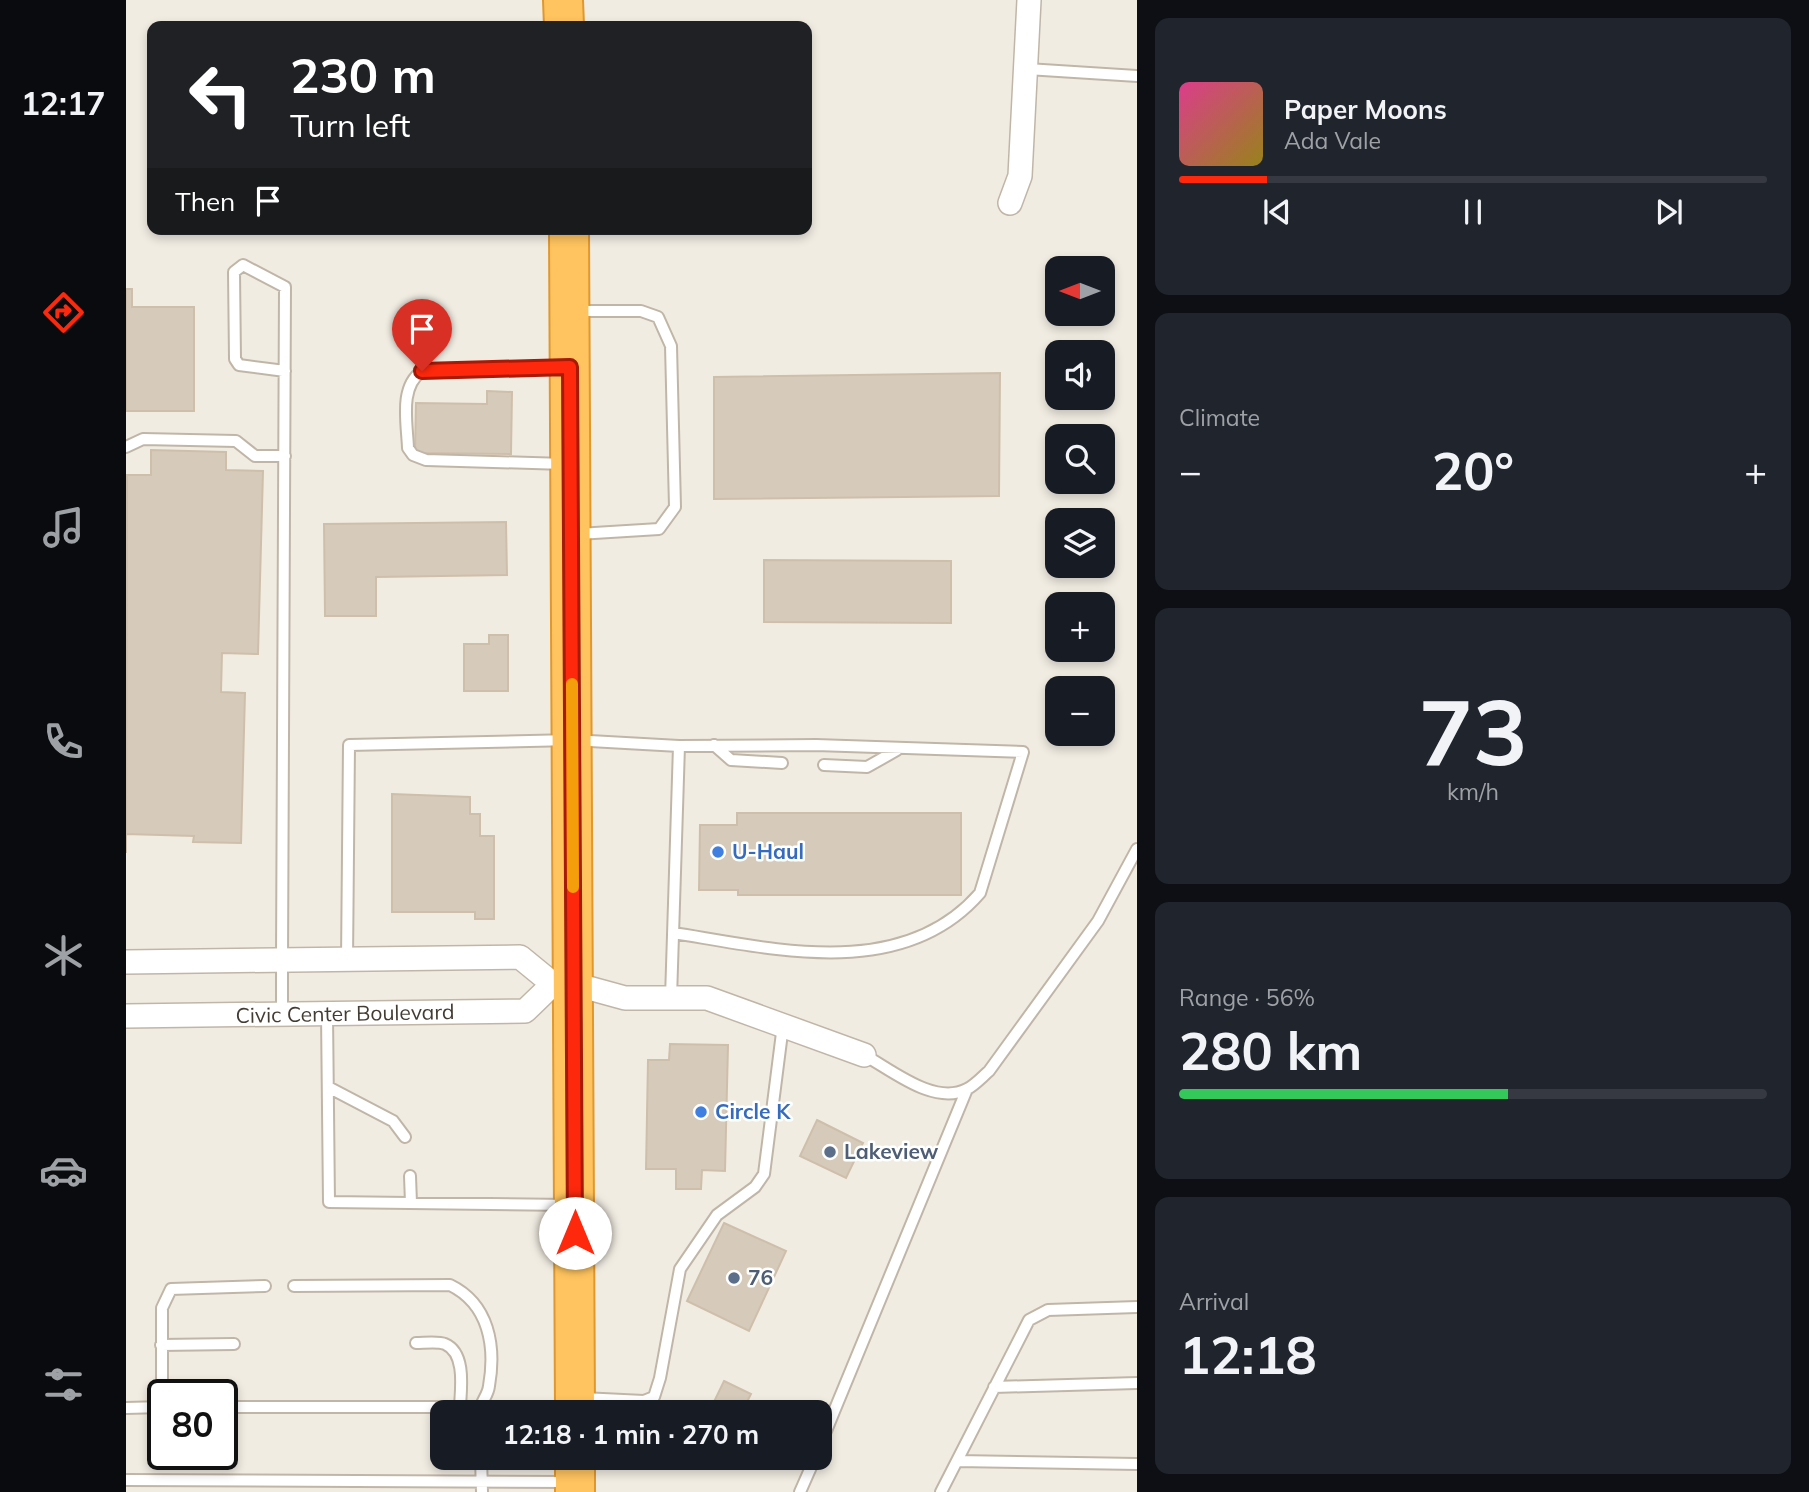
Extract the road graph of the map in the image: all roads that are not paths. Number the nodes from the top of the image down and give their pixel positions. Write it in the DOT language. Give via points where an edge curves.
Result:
graph roads {
  1 [pos="563,0"];
  2 [pos="1029,0"];
  3 [pos="564,21"];
  4 [pos="1027,69"];
  5 [pos="1137,76"];
  6 [pos="1010,202"];
  7 [pos="569,235"];
  8 [pos="569,311"];
  9 [pos="570,367"];
  10 [pos="285,371"];
  11 [pos="126,447"];
  12 [pos="285,456"];
  13 [pos="571,465"];
  14 [pos="571,535"];
  15 [pos="572,740"];
  16 [pos="680,746"];
  17 [pos="714,746"];
  18 [pos="897,750"];
  19 [pos="782,763"];
  20 [pos="824,765"];
  21 [pos="1137,849"];
  22 [pos="674,933"];
  23 [pos="282,961"];
  24 [pos="347,961"];
  25 [pos="126,962"];
  26 [pos="564,984"];
  27 [pos="671,998"];
  28 [pos="327,1014"];
  29 [pos="282,1015"];
  30 [pos="126,1016"];
  31 [pos="783,1025"];
  32 [pos="864,1055"];
  33 [pos="328,1087"];
  34 [pos="967,1089"];
  35 [pos="405,1137"];
  36 [pos="410,1176"];
  37 [pos="411,1203"];
  38 [pos="575,1205"];
  39 [pos="265,1286"];
  40 [pos="294,1286"];
  41 [pos="1137,1307"];
  42 [pos="416,1343"];
  43 [pos="234,1344"];
  44 [pos="161,1345"];
  45 [pos="162,1379"];
  46 [pos="1137,1383"];
  47 [pos="994,1387"];
  48 [pos="460,1400"];
  49 [pos="484,1400"];
  50 [pos="575,1400"];
  51 [pos="646,1400"];
  52 [pos="430,1406"];
  53 [pos="147,1407"];
  54 [pos="238,1407"];
  55 [pos="126,1408"];
  56 [pos="832,1416"];
  57 [pos="957,1461"];
  58 [pos="1137,1464"];
  59 [pos="810,1470"];
  60 [pos="575,1477"];
  61 [pos="126,1480"];
  62 [pos="320,1486"];
  63 [pos="482,1487"];
  64 [pos="800,1492"];
  65 [pos="941,1492"];
  1 -- 3 [label="highway"];
  2 -- 4 [label="street"];
  4 -- 5 [label="lane"];
  4 -- 6 [label="street" via="1020,176"];
  7 -- 8 [label="highway"];
  8 -- 9 [label="highway"];
  8 -- 14 [label="lane" via="641,311 658,317 671,346 675,507 659,530"];
  9 -- 13 [label="highway"];
  9 -- 13 [label="lane" via="422,371 407,389 408,448 413,455 426,460"];
  10 -- 10 [label="lane" via="285,286 243,265 234,272 235,359 239,365"];
  10 -- 12 [label="lane"];
  11 -- 12 [label="lane" via="143,439 236,441 255,456"];
  12 -- 23 [label="lane"];
  13 -- 14 [label="highway"];
  14 -- 15 [label="highway"];
  15 -- 16 [label="lane"];
  15 -- 24 [label="lane" via="349,745"];
  15 -- 26 [label="highway"];
  16 -- 17 [label="lane"];
  16 -- 22 [label="lane"];
  17 -- 18 [label="lane"];
  17 -- 19 [label="lane" via="732,760"];
  18 -- 20 [label="lane" via="867,767"];
  18 -- 22 [label="lane" via="1023,752 980,893 966,909 919,940 857,952 804,954"];
  21 -- 34 [label="lane" via="1098,921 989,1071"];
  22 -- 27 [label="lane"];
  23 -- 24 [label="street"];
  23 -- 25 [label="street"];
  23 -- 29 [label="lane"];
  24 -- 26 [label="street" via="520,957"];
  26 -- 27 [label="street" via="625,998"];
  26 -- 28 [label="street, Civic Center Boulevard" via="525,1011"];
  26 -- 38 [label="highway"];
  27 -- 31 [label="street" via="707,998"];
  28 -- 29 [label="street, Civic Center Boulevard"];
  28 -- 33 [label="lane"];
  29 -- 30 [label="street, Civic Center Boulevard"];
  31 -- 32 [label="street"];
  31 -- 51 [label="lane" via="764,1174 755,1187 717,1215 680,1269 660,1378 654,1397"];
  32 -- 34 [label="lane" via="931,1092"];
  33 -- 35 [label="lane" via="393,1121"];
  33 -- 37 [label="lane" via="329,1202"];
  34 -- 56 [label="lane"];
  36 -- 37 [label="lane"];
  37 -- 38 [label="lane"];
  38 -- 50 [label="highway"];
  39 -- 44 [label="lane" via="171,1289 162,1308"];
  40 -- 49 [label="lane" via="450,1285 468,1294 482,1312 489,1336 489,1389"];
  41 -- 47 [label="lane" via="1037,1314 1025,1325"];
  42 -- 48 [label="lane" via="444,1344 454,1352 460,1366"];
  43 -- 44 [label="lane"];
  44 -- 45 [label="lane"];
  46 -- 47 [label="lane"];
  47 -- 57 [label="lane"];
  52 -- 54 [label="lane"];
  53 -- 55 [label="lane"];
  57 -- 58 [label="lane"];
  57 -- 65 [label="lane"];
  59 -- 64 [label="lane"];
  60 -- 63 [label="lane"];
  61 -- 62 [label="lane"];
  62 -- 63 [label="lane"];
}
